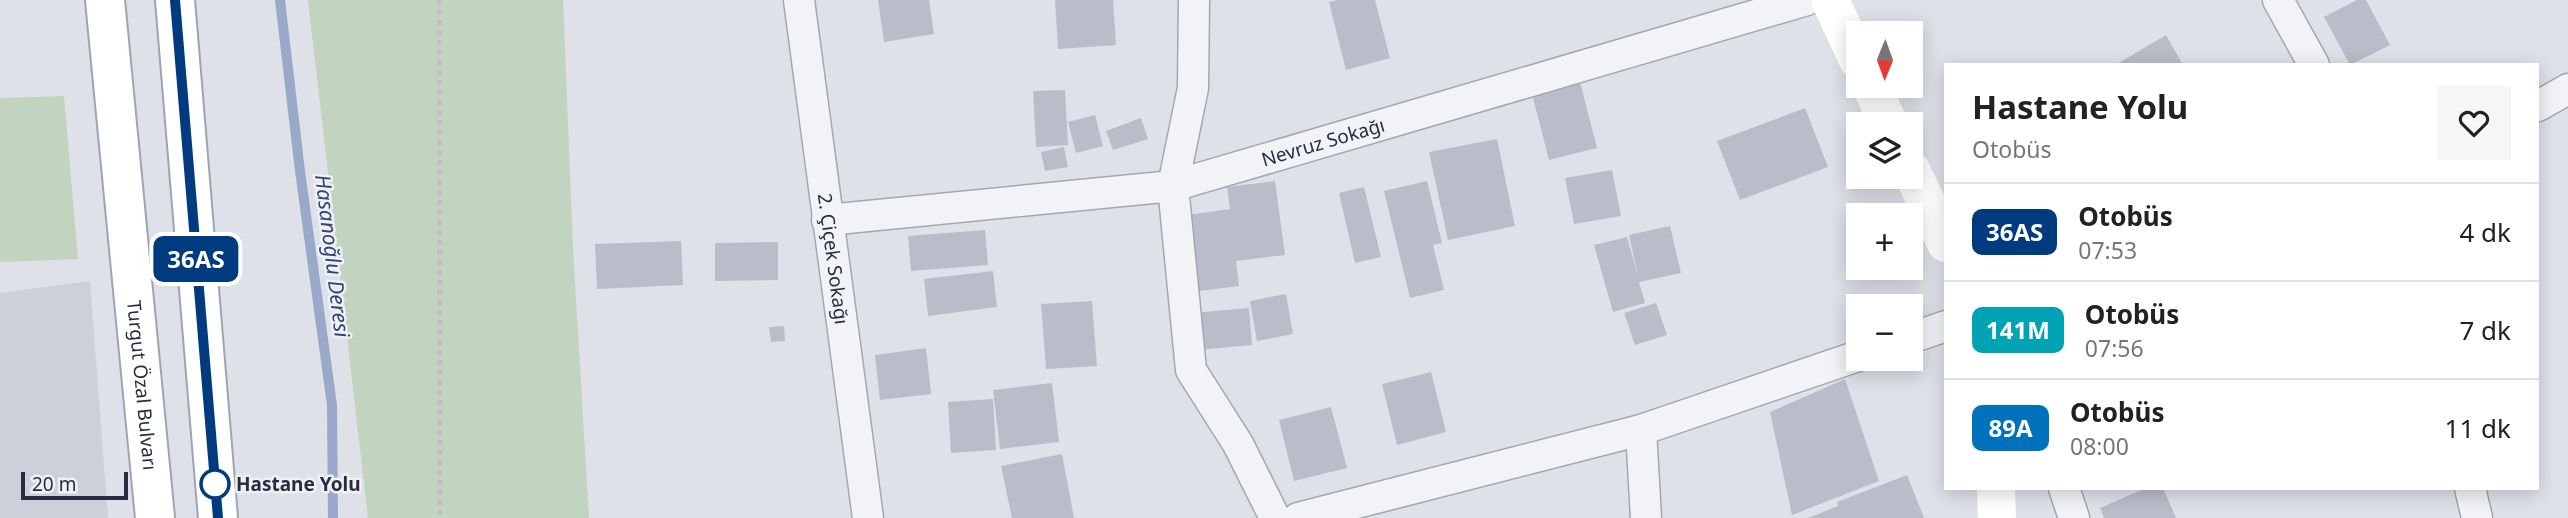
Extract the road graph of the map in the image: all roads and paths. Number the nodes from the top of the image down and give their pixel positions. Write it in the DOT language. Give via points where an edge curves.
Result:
graph roads {
  1 [pos="104,0"];
  2 [pos="174,0"];
  3 [pos="439,0"];
  4 [pos="799,0"];
  5 [pos="1194,0"];
  6 [pos="1807,0"];
  7 [pos="1830,0"];
  8 [pos="2278,0"];
  9 [pos="1846,34"];
  10 [pos="2313,63"];
  11 [pos="2568,89"];
  12 [pos="2539,105"];
  13 [pos="1173,186"];
  14 [pos="1920,189"];
  15 [pos="827,220"];
  16 [pos="1944,239"];
  17 [pos="1944,327"];
  18 [pos="1923,334"];
  19 [pos="1846,360"];
  20 [pos="1641,430"];
  21 [pos="1996,490"];
  22 [pos="2065,490"];
  23 [pos="2470,490"];
  24 [pos="155,518"];
  25 [pos="218,518"];
  26 [pos="440,518"];
  27 [pos="868,518"];
  28 [pos="1275,518"];
  29 [pos="1298,518"];
  30 [pos="1646,518"];
  31 [pos="1997,518"];
  32 [pos="2074,518"];
  33 [pos="2477,518"];
  1 -- 24 [label="main road, Turgut Özal Bulvarı"];
  2 -- 25 [label="main road"];
  3 -- 26 [label="path"];
  4 -- 15 [label="street, 2. Çiçek Sokağı"];
  5 -- 13 [label="street" via="1193,88"];
  6 -- 13 [label="street, Nevruz Sokağı"];
  7 -- 9 [label="main road"];
  8 -- 10 [label="street"];
  11 -- 12 [label="street"];
  13 -- 15 [label="street, Nevruz Sokağı"];
  13 -- 28 [label="street" via="1191,370 1238,444"];
  14 -- 16 [label="main road"];
  15 -- 27 [label="street, 2. Çiçek Sokağı"];
  17 -- 18 [label="street"];
  19 -- 20 [label="street"];
  20 -- 29 [label="street"];
  20 -- 30 [label="street"];
  21 -- 31 [label="main road"];
  22 -- 32 [label="street"];
  23 -- 33 [label="street"];
}
